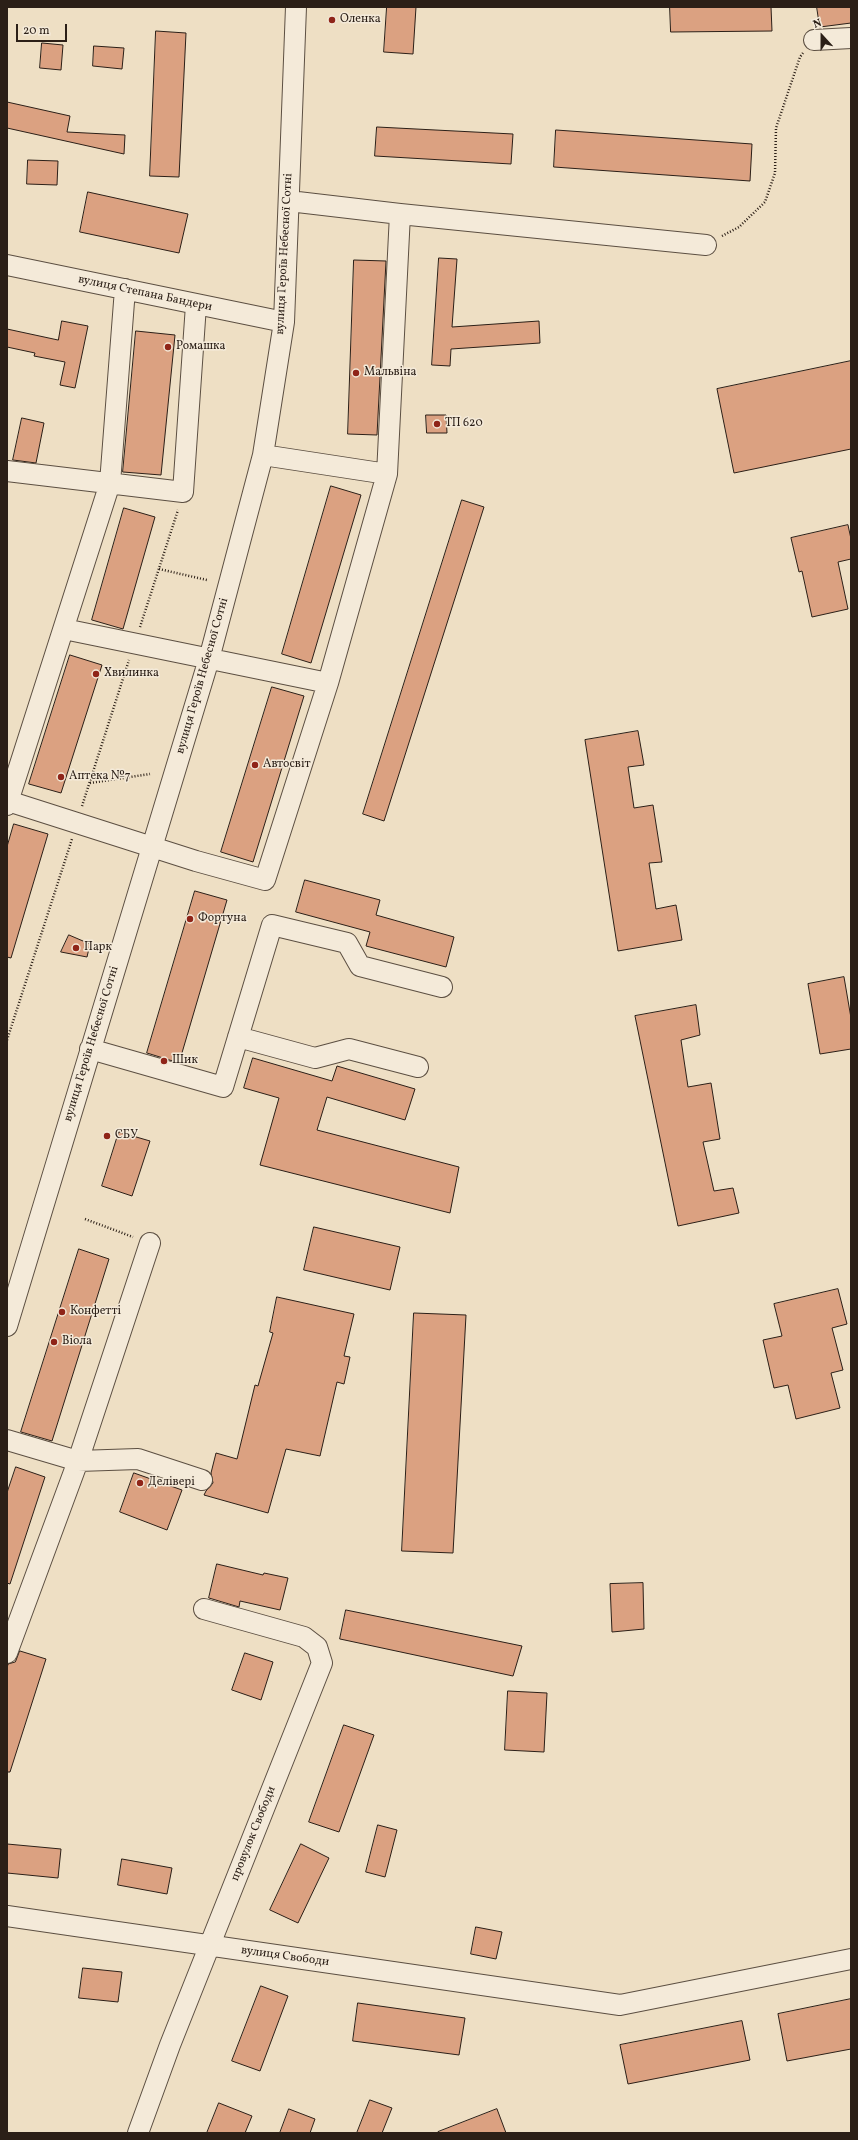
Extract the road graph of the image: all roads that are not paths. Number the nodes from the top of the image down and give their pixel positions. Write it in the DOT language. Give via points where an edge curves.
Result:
graph roads {
  1 [pos="296,7"];
  2 [pos="851,38"];
  3 [pos="814,40"];
  4 [pos="288,201"];
  5 [pos="400,214"];
  6 [pos="706,245"];
  7 [pos="7,265"];
  8 [pos="125,289"];
  9 [pos="196,305"];
  10 [pos="284,322"];
  11 [pos="263,455"];
  12 [pos="7,471"];
  13 [pos="387,474"];
  14 [pos="110,483"];
  15 [pos="64,629"];
  16 [pos="209,659"];
  17 [pos="328,683"];
  18 [pos="8,803"];
  19 [pos="153,847"];
  20 [pos="442,987"];
  21 [pos="238,1037"];
  22 [pos="90,1049"];
  23 [pos="418,1068"];
  24 [pos="150,1243"];
  25 [pos="11,1299"];
  26 [pos="7,1326"];
  27 [pos="7,1440"];
  28 [pos="78,1461"];
  29 [pos="202,1480"];
  30 [pos="204,1609"];
  31 [pos="7,1653"];
  32 [pos="7,1916"];
  33 [pos="209,1947"];
  34 [pos="851,1959"];
  35 [pos="138,2133"];
  1 -- 4 [label="street, вулиця Героїв Небесної Сотні"];
  2 -- 3 [label="street"];
  4 -- 5 [label="street"];
  4 -- 10 [label="street, вулиця Героїв Небесної Сотні"];
  5 -- 6 [label="street"];
  5 -- 13 [label="street"];
  7 -- 8 [label="street, вулиця Степана Бандери"];
  8 -- 9 [label="street, вулиця Степана Бандери"];
  8 -- 14 [label="street"];
  9 -- 10 [label="street, вулиця Степана Бандери"];
  9 -- 14 [label="street" via="184,492"];
  10 -- 11 [label="street, вулиця Героїв Небесної Сотні"];
  11 -- 13 [label="street"];
  11 -- 16 [label="street, вулиця Героїв Небесної Сотні"];
  12 -- 14 [label="street"];
  13 -- 17 [label="street"];
  14 -- 15 [label="street"];
  15 -- 16 [label="street"];
  15 -- 18 [label="street"];
  16 -- 17 [label="street"];
  16 -- 19 [label="street, вулиця Героїв Небесної Сотні"];
  17 -- 19 [label="street" via="265,880"];
  18 -- 19 [label="street"];
  19 -- 22 [label="street, вулиця Героїв Небесної Сотні"];
  20 -- 21 [label="street" via="360,966 347,943 272,925"];
  21 -- 22 [label="street" via="223,1087"];
  21 -- 23 [label="street" via="315,1058 349,1049"];
  22 -- 25 [label="street, вулиця Героїв Небесної Сотні"];
  24 -- 28 [label="street"];
  25 -- 26 [label="street, вулиця Героїв Небесної Сотні"];
  27 -- 28 [label="street"];
  28 -- 29 [label="street" via="138,1459"];
  28 -- 31 [label="street"];
  30 -- 33 [label="street, провулок Свободи" via="304,1638 317,1647 322,1663"];
  32 -- 33 [label="street, вулиця Свободи"];
  33 -- 34 [label="street, вулиця Свободи" via="620,2005"];
  33 -- 35 [label="street, провулок Свободи"];
}
